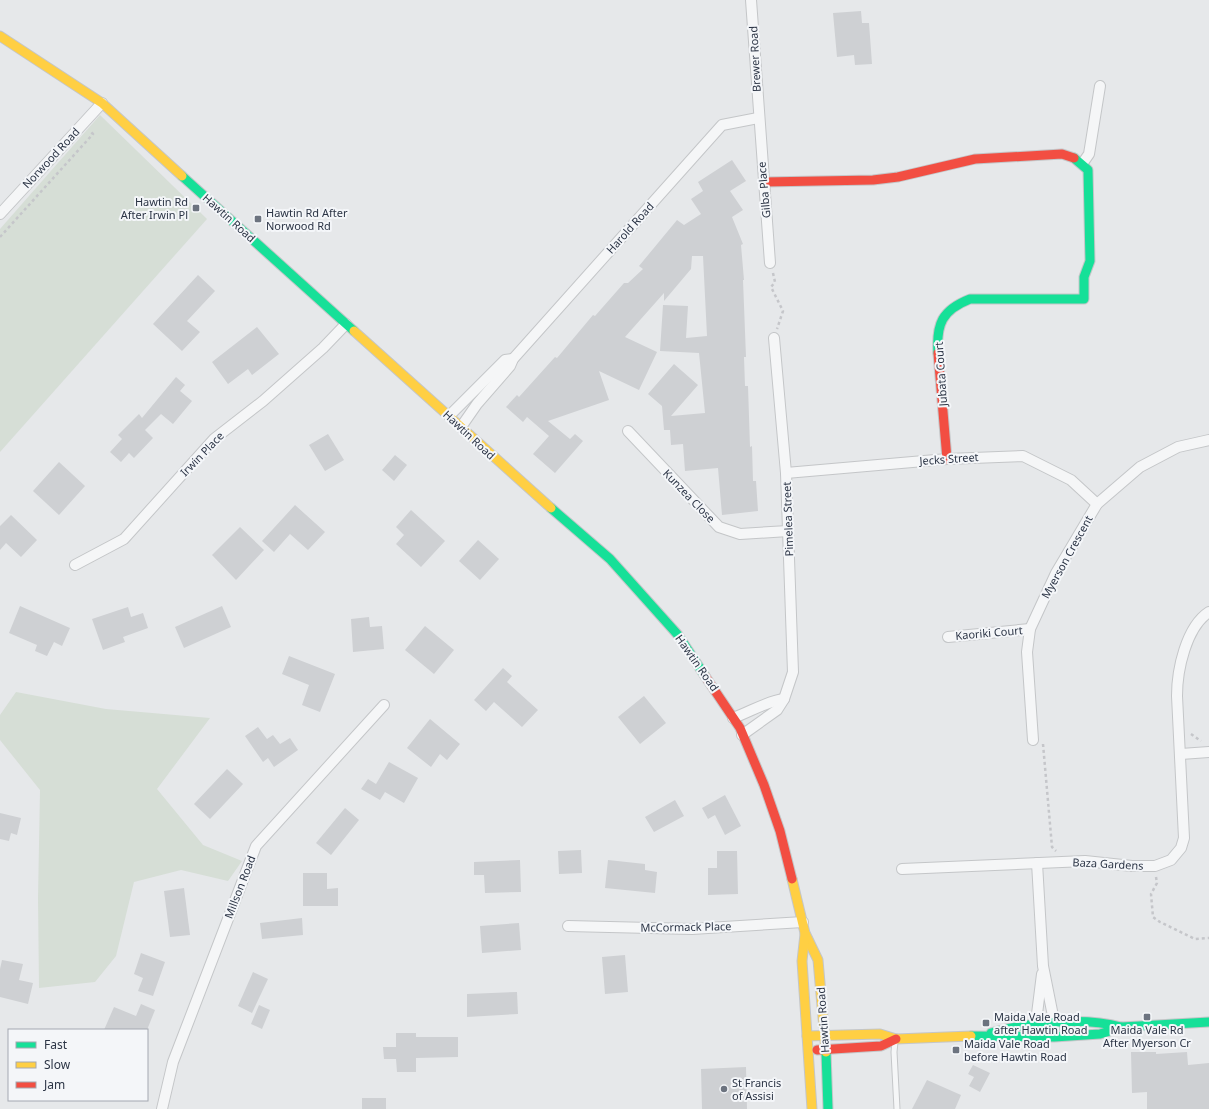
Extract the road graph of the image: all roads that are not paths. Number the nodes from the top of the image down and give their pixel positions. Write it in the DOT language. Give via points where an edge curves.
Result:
graph roads {
  1 [pos="751,0"];
  2 [pos="0,36"];
  3 [pos="1100,86"];
  4 [pos="102,103"];
  5 [pos="758,118"];
  6 [pos="1082,164"];
  7 [pos="764,182"];
  8 [pos="0,214"];
  9 [pos="770,263"];
  10 [pos="346,324"];
  11 [pos="774,338"];
  12 [pos="513,359"];
  13 [pos="449,416"];
  14 [pos="461,427"];
  15 [pos="628,431"];
  16 [pos="1209,440"];
  17 [pos="947,459"];
  18 [pos="786,473"];
  19 [pos="1097,504"];
  20 [pos="788,531"];
  21 [pos="76,565"];
  22 [pos="1209,612"];
  23 [pos="1030,629"];
  24 [pos="948,637"];
  25 [pos="784,699"];
  26 [pos="384,705"];
  27 [pos="734,718"];
  28 [pos="742,734"];
  29 [pos="1038,739"];
  30 [pos="1209,752"];
  31 [pos="1181,754"];
  32 [pos="1037,863"];
  33 [pos="902,869"];
  34 [pos="803,922"];
  35 [pos="568,926"];
  36 [pos="805,933"];
  37 [pos="1043,966"];
  38 [pos="1209,1022"];
  39 [pos="1054,1023"];
  40 [pos="1035,1024"];
  41 [pos="1122,1027"];
  42 [pos="826,1035"];
  43 [pos="807,1036"];
  44 [pos="983,1036"];
  45 [pos="1035,1037"];
  46 [pos="1054,1037"];
  47 [pos="896,1039"];
  48 [pos="807,1050"];
  49 [pos="826,1050"];
  50 [pos="162,1109"];
  51 [pos="812,1109"];
  52 [pos="828,1109"];
  53 [pos="897,1109"];
  1 -- 5 [label="street, Brewer Road"];
  2 -- 4 [label="main road, Hawtin Road"];
  3 -- 6 [label="street" via="1089,154"];
  4 -- 8 [label="street, Norwood Road"];
  4 -- 10 [label="main road, Hawtin Road"];
  5 -- 7 [label="street, Gilba Place"];
  5 -- 12 [label="street, Harold Road" via="722,125"];
  6 -- 7 [label="main road" via="1077,159 1062,154 983,158 873,180"];
  6 -- 17 [label="main road, Jubata Court" via="1088,170 1090,261 1084,277 1084,299 970,299 954,305 941,319 938,340"];
  7 -- 9 [label="street, Gilba Place"];
  10 -- 13 [label="main road, Hawtin Road"];
  10 -- 21 [label="street, Irwin Place" via="275,390 214,439 124,538"];
  11 -- 18 [label="street, Pimelea Street"];
  12 -- 13 [label="street, Harold Road" via="505,360"];
  12 -- 14 [label="street, Harold Road"];
  13 -- 14 [label="main road, Hawtin Road"];
  14 -- 27 [label="main road, Hawtin Road" via="610,559 678,635"];
  15 -- 20 [label="street, Kunzea Close" via="719,527 740,534"];
  16 -- 19 [label="street, Myerson Crescent" via="1178,447 1140,467"];
  17 -- 18 [label="street, Jecks Street"];
  17 -- 19 [label="street, Jecks Street" via="1023,456 1071,480"];
  18 -- 20 [label="street, Pimelea Street"];
  19 -- 23 [label="street, Myerson Crescent" via="1056,573"];
  20 -- 25 [label="street, Pimelea Street" via="793,672"];
  22 -- 31 [label="street, Baza Gardens" via="1192,631 1178,676"];
  23 -- 24 [label="street, Kaoriki Court"];
  23 -- 29 [label="street, Myerson Crescent" via="1027,652"];
  25 -- 27 [label="street" via="773,700"];
  25 -- 28 [label="street, Pimelea Street" via="777,710"];
  26 -- 50 [label="street, Millson Road" via="256,846 173,1062"];
  27 -- 28 [label="main road, Hawtin Road"];
  28 -- 34 [label="main road, Hawtin Road" via="780,831"];
  30 -- 31 [label="street"];
  31 -- 32 [label="street, Baza Gardens" via="1184,838 1181,848 1171,860 1155,866 1085,860"];
  32 -- 33 [label="street, Baza Gardens"];
  32 -- 37 [label="street"];
  34 -- 35 [label="street, McCormack Place" via="692,929"];
  34 -- 36 [label="main road, Hawtin Road"];
  36 -- 42 [label="main road, Hawtin Road" via="818,960"];
  36 -- 43 [label="main road, Hawtin Road" via="802,961"];
  37 -- 39 [label="street"];
  37 -- 40 [label="street"];
  38 -- 41 [label="main road"];
  39 -- 40 [label="main road"];
  39 -- 41 [label="main road" via="1102,1022"];
  39 -- 46 [label="street"];
  40 -- 44 [label="main road" via="1007,1028"];
  40 -- 45 [label="street"];
  41 -- 46 [label="main road" via="1100,1034"];
  42 -- 43 [label="main road"];
  42 -- 47 [label="main road" via="880,1034"];
  42 -- 49 [label="main road, Hawtin Road"];
  43 -- 48 [label="main road, Hawtin Road"];
  44 -- 45 [label="main road"];
  44 -- 47 [label="main road"];
  45 -- 46 [label="main road"];
  47 -- 49 [label="main road" via="881,1046"];
  47 -- 53 [label="lane" via="894,1052"];
  48 -- 49 [label="main road"];
  48 -- 51 [label="main road, Hawtin Road"];
  49 -- 52 [label="main road, Hawtin Road"];
}
